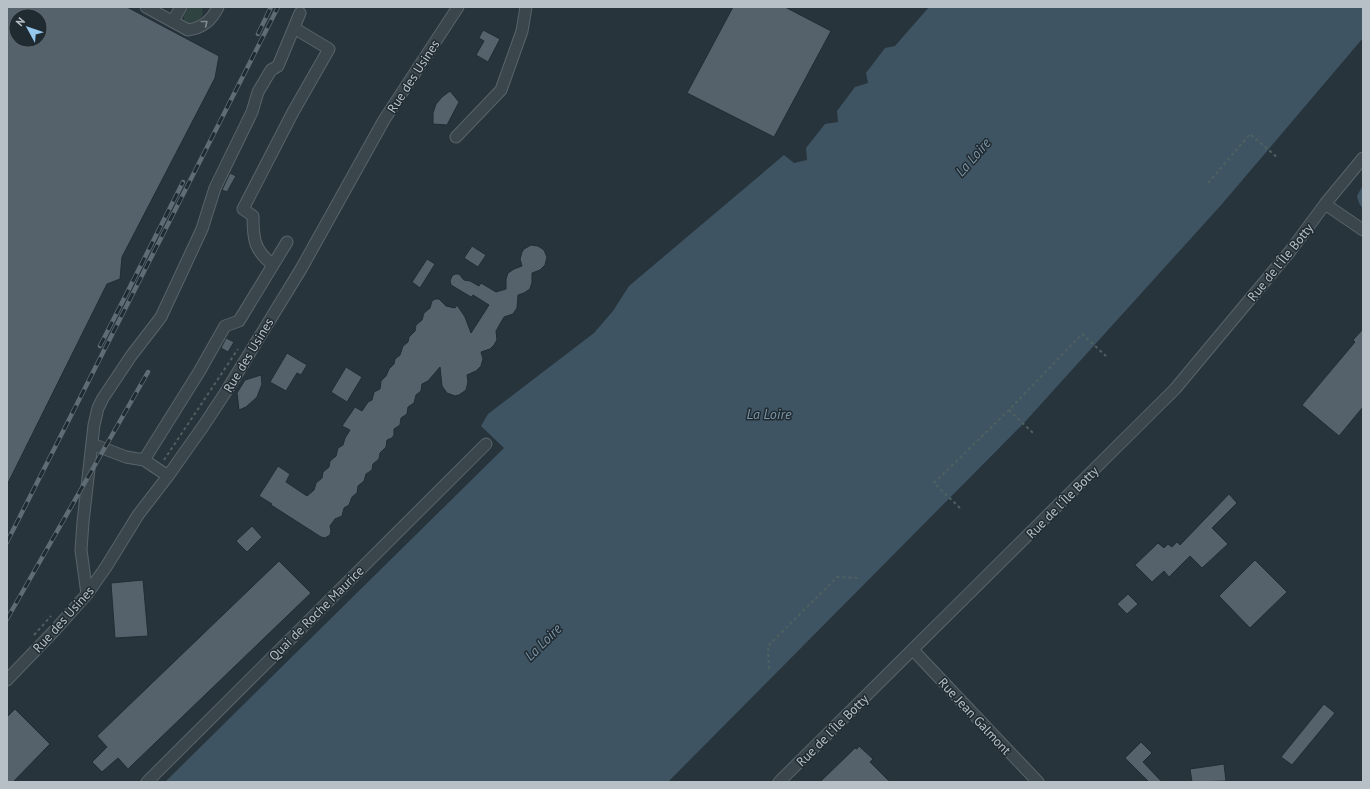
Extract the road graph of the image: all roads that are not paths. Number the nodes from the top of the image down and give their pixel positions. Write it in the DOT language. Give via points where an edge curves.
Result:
graph roads {
  1 [pos="146,7"];
  2 [pos="181,7"];
  3 [pos="218,7"];
  4 [pos="458,7"];
  5 [pos="526,7"];
  6 [pos="300,12"];
  7 [pos="173,22"];
  8 [pos="294,28"];
  9 [pos="456,137"];
  10 [pos="1363,158"];
  11 [pos="1325,204"];
  12 [pos="1363,230"];
  13 [pos="287,242"];
  14 [pos="273,265"];
  15 [pos="92,444"];
  16 [pos="486,444"];
  17 [pos="144,460"];
  18 [pos="164,473"];
  19 [pos="87,594"];
  20 [pos="913,650"];
  21 [pos="7,680"];
  22 [pos="147,782"];
  23 [pos="779,782"];
  24 [pos="1038,782"];
  1 -- 7 [label="street"];
  2 -- 7 [label="street"];
  7 -- 3 [label="street, one-way" via="188,30 196,29 204,25"];
  4 -- 18 [label="street, Rue des Usines" via="384,120 301,269 227,390"];
  5 -- 9 [label="street" via="522,31 501,90"];
  6 -- 8 [label="street"];
  8 -- 14 [label="street" via="329,49 243,208 252,216 255,243 263,257"];
  8 -- 15 [label="street" via="278,66 271,70 258,92 252,112 215,188 202,229 161,317 131,356 98,408"];
  10 -- 11 [label="street, Rue de l'Île Botty"];
  11 -- 12 [label="street"];
  11 -- 20 [label="street, Rue de l'Île Botty" via="1291,250 1175,389"];
  13 -- 14 [label="street"];
  14 -- 17 [label="street" via="239,321 225,326"];
  15 -- 17 [label="street" via="126,457"];
  15 -- 19 [label="street" via="81,550"];
  16 -- 22 [label="street, Quai de Roche Maurice"];
  17 -- 18 [label="street"];
  18 -- 19 [label="street, Rue des Usines"];
  19 -- 21 [label="street, Rue des Usines"];
  20 -- 23 [label="street, Rue de l'Île Botty"];
  20 -- 24 [label="street, Rue Jean Galmont"];
}
